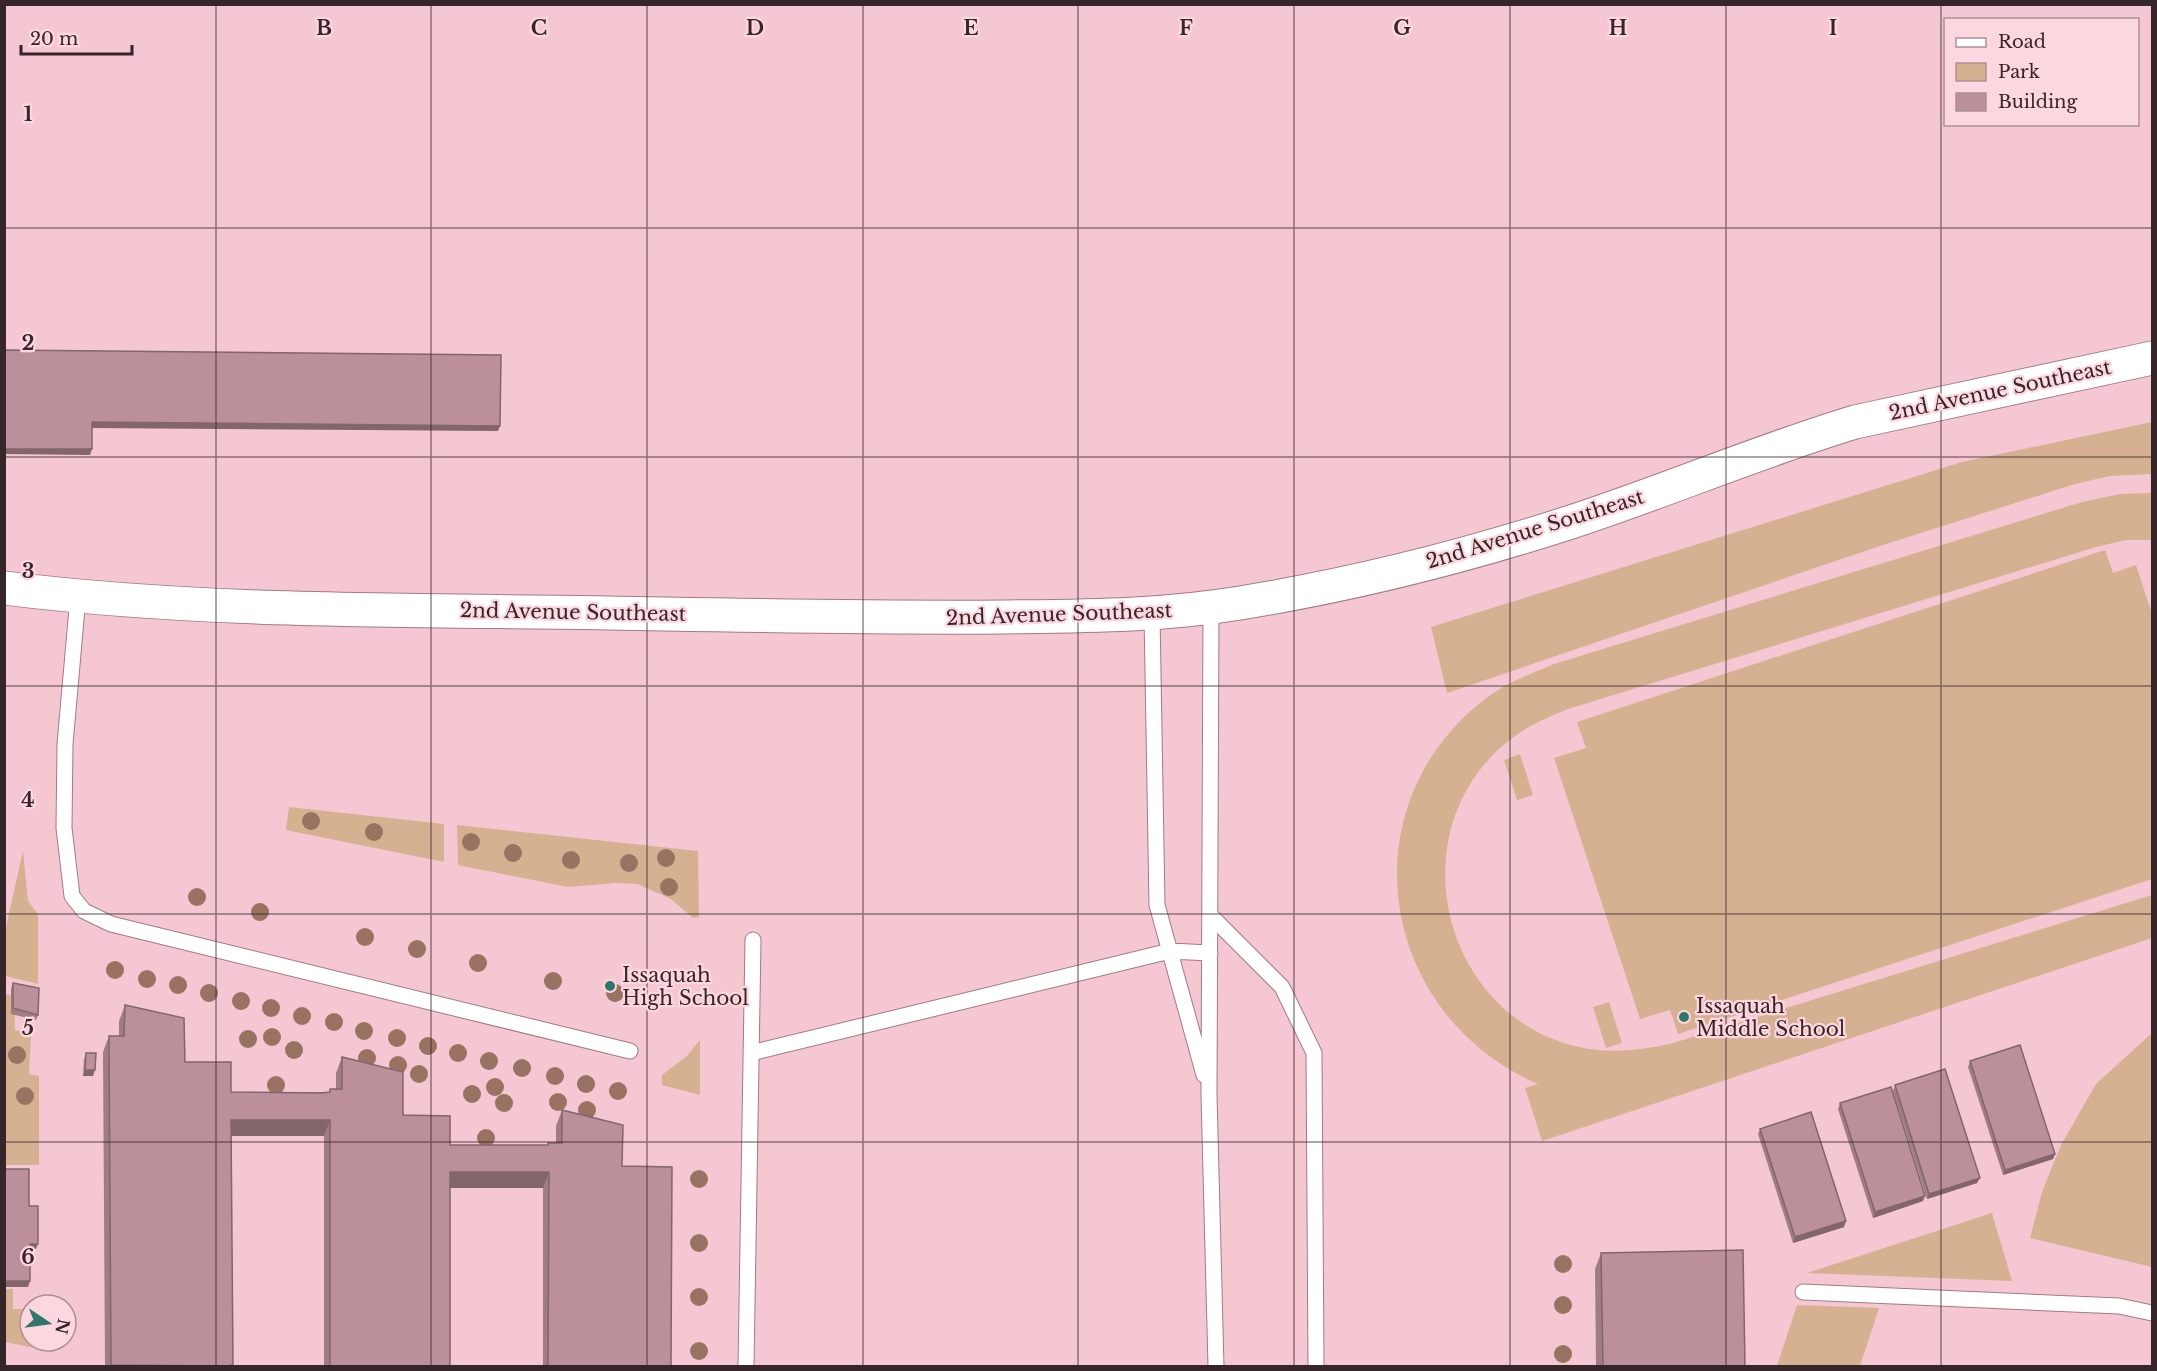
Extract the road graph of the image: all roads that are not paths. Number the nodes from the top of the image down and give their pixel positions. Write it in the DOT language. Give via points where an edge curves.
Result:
graph roads {
  1 [pos="2152,358"];
  2 [pos="4,588"];
  3 [pos="78,597"];
  4 [pos="1210,608"];
  5 [pos="1152,614"];
  6 [pos="1210,915"];
  7 [pos="753,940"];
  8 [pos="1170,951"];
  9 [pos="1210,953"];
  10 [pos="630,1051"];
  11 [pos="751,1053"];
  12 [pos="1209,1095"];
  13 [pos="1803,1292"];
  14 [pos="2152,1313"];
  15 [pos="746,1366"];
  16 [pos="1216,1366"];
  17 [pos="1316,1366"];
  1 -- 4 [label="street, 2nd Avenue Southeast" via="1856,422 1518,539 1293,594"];
  2 -- 3 [label="street, 2nd Avenue Southeast"];
  3 -- 5 [label="street, 2nd Avenue Southeast" via="186,605 752,615"];
  3 -- 10 [label="lane" via="65,744 64,828 72,896 84,911 96,919 230,954"];
  4 -- 5 [label="street, 2nd Avenue Southeast"];
  4 -- 6 [label="lane"];
  5 -- 8 [label="lane" via="1157,905"];
  6 -- 9 [label="lane"];
  6 -- 17 [label="lane" via="1282,987 1314,1053"];
  7 -- 11 [label="lane"];
  8 -- 9 [label="lane"];
  8 -- 11 [label="lane"];
  8 -- 12 [label="lane"];
  9 -- 12 [label="lane"];
  11 -- 15 [label="lane"];
  12 -- 16 [label="lane"];
  13 -- 14 [label="lane" via="2097,1304"];
}
